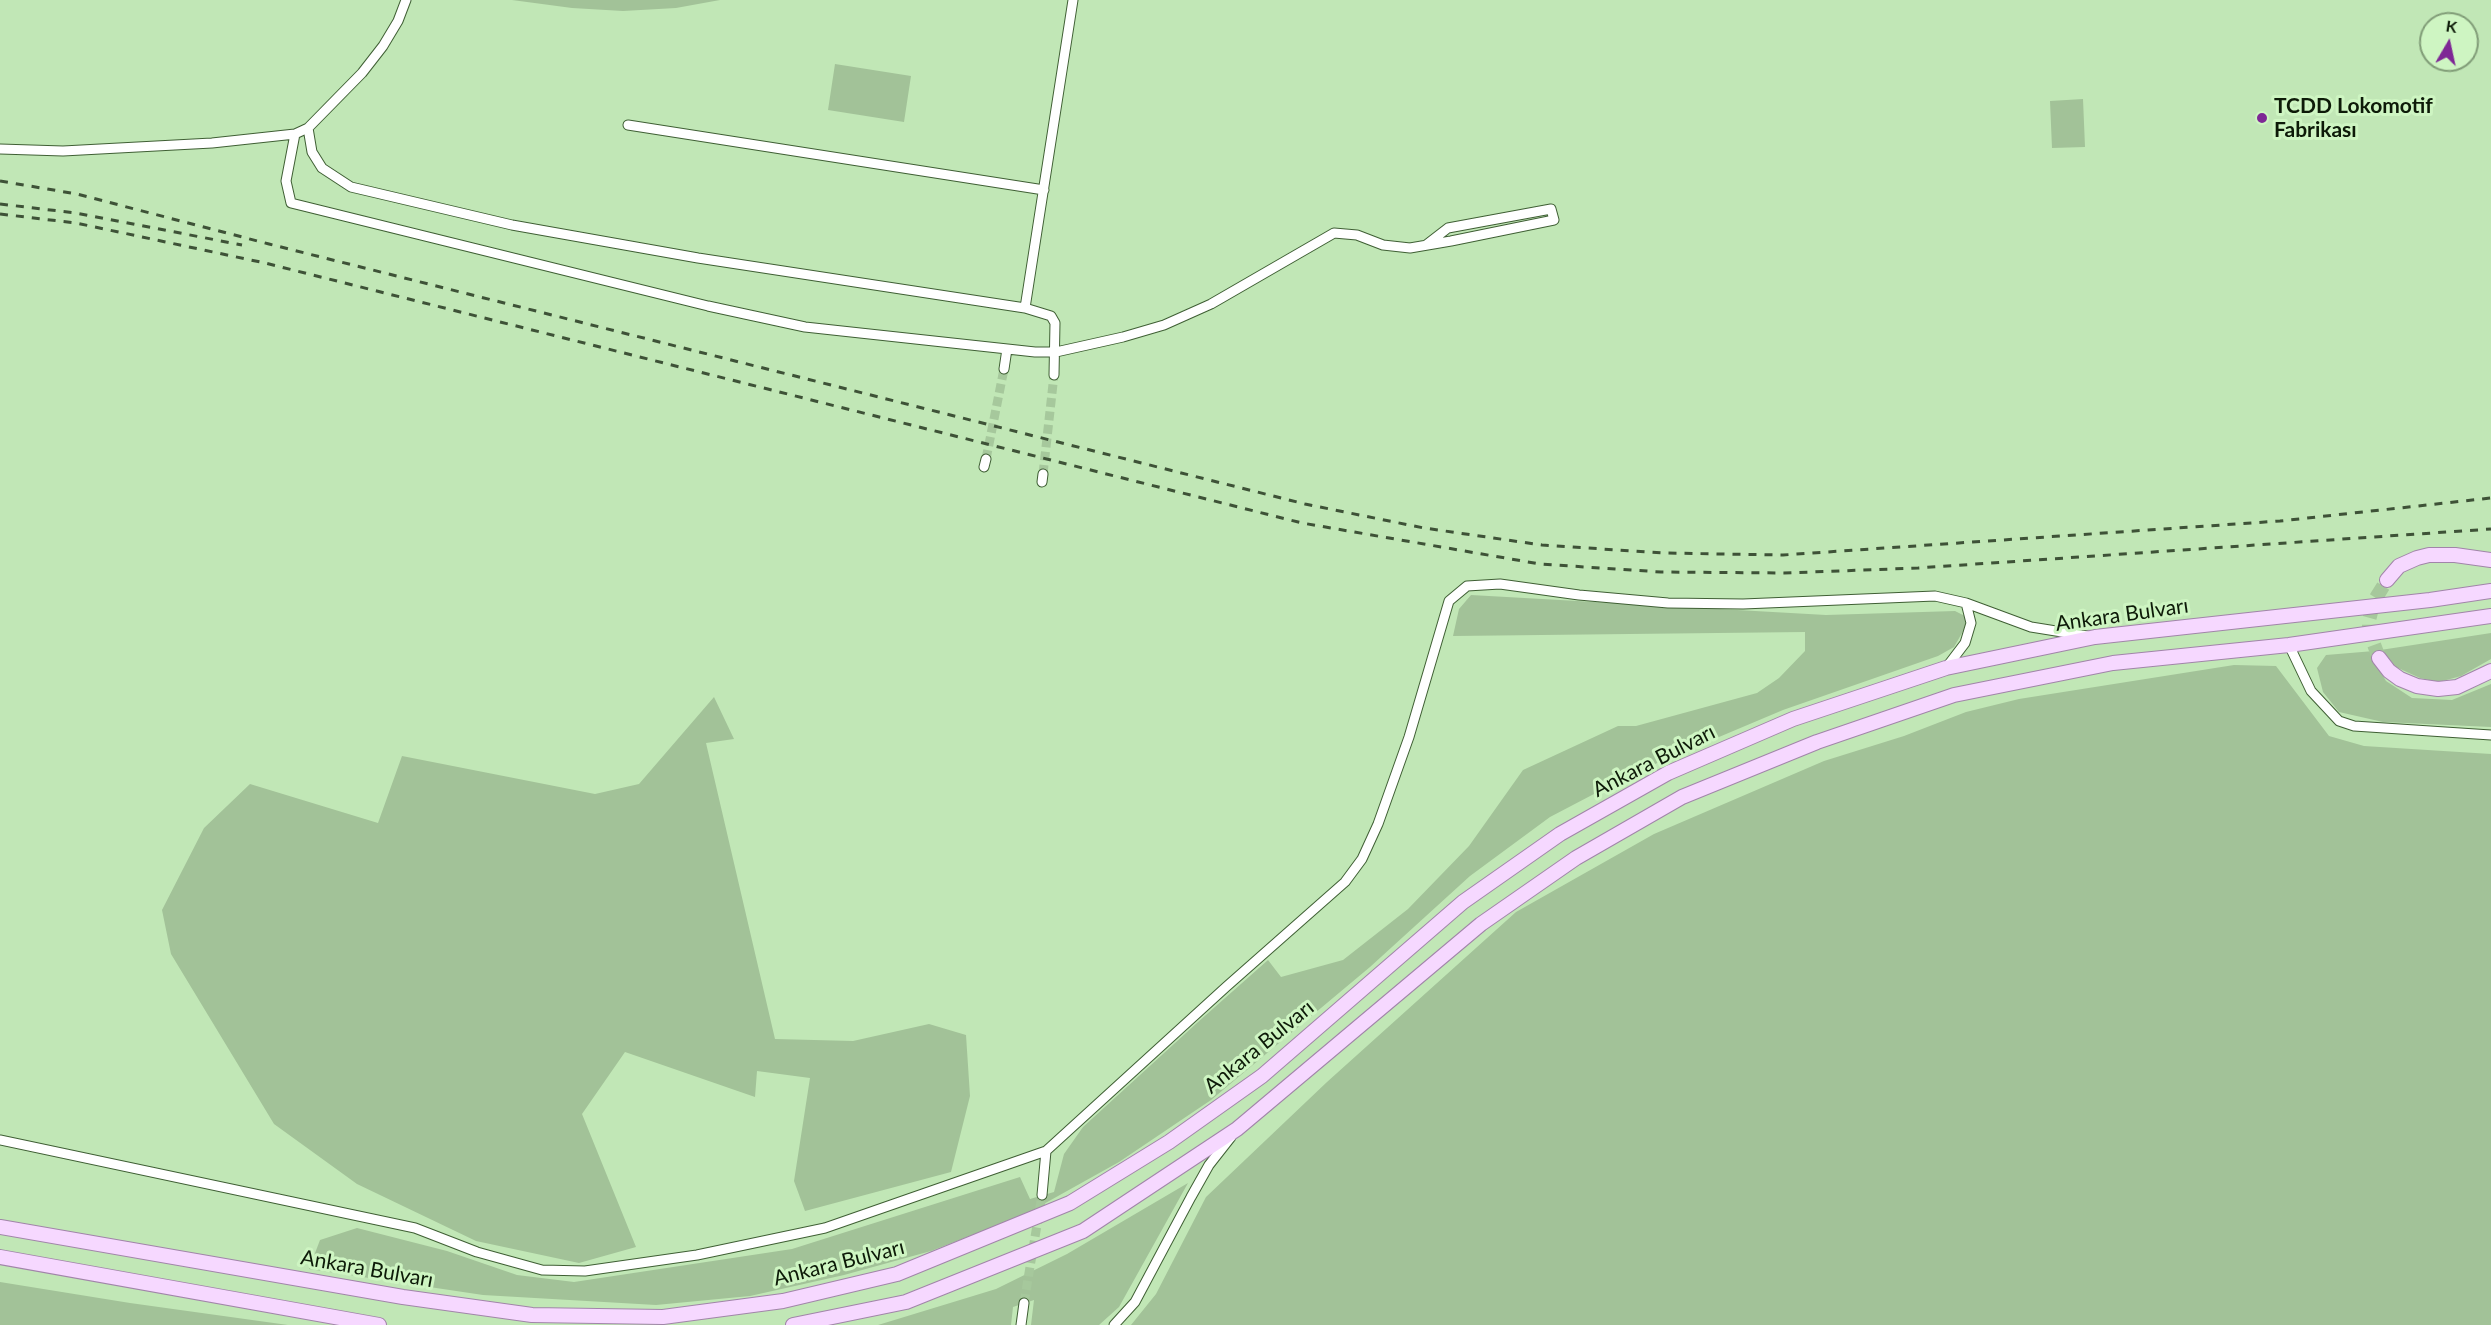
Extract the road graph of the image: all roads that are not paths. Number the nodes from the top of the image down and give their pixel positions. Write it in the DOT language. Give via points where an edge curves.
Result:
graph roads {
  1 [pos="406,0"];
  2 [pos="1073,0"];
  3 [pos="628,125"];
  4 [pos="308,128"];
  5 [pos="295,134"];
  6 [pos="0,149"];
  7 [pos="1044,190"];
  8 [pos="1426,245"];
  9 [pos="1025,308"];
  10 [pos="1007,350"];
  11 [pos="1056,352"];
  12 [pos="1004,369"];
  13 [pos="1054,375"];
  14 [pos="2491,560"];
  15 [pos="2387,580"];
  16 [pos="2491,591"];
  17 [pos="1966,603"];
  18 [pos="2491,616"];
  19 [pos="2095,637"];
  20 [pos="2289,645"];
  21 [pos="2379,658"];
  22 [pos="1946,668"];
  23 [pos="2491,671"];
  24 [pos="2491,735"];
  25 [pos="1237,1129"];
  26 [pos="0,1140"];
  27 [pos="1046,1151"];
  28 [pos="1042,1195"];
  29 [pos="0,1227"];
  30 [pos="0,1257"];
  31 [pos="1023,1303"];
  32 [pos="379,1325"];
  33 [pos="793,1325"];
  34 [pos="1021,1325"];
  35 [pos="1114,1325"];
  1 -- 4 [label="street" via="383,46"];
  2 -- 7 [label="street"];
  3 -- 7 [label="street"];
  4 -- 5 [label="street"];
  4 -- 9 [label="street" via="312,152 322,168 351,187 536,229"];
  5 -- 6 [label="street" via="63,151"];
  5 -- 10 [label="street" via="286,181 291,203 804,327"];
  7 -- 9 [label="street"];
  8 -- 8 [label="street" via="1448,228 1551,209 1554,220"];
  8 -- 11 [label="street" via="1383,245 1357,235 1334,233 1212,304 1143,331"];
  9 -- 11 [label="street" via="1051,316"];
  10 -- 11 [label="street"];
  10 -- 12 [label="street"];
  11 -- 13 [label="street"];
  14 -- 15 [label="main road" via="2429,555 2399,566"];
  16 -- 19 [label="main road, Ankara Bulvarı"];
  17 -- 19 [label="street" via="2031,627"];
  17 -- 22 [label="street" via="1971,623 1965,643"];
  17 -- 27 [label="street" via="1935,596 1668,603 1500,584 1467,586 1449,601 1409,737 1378,824 1346,882"];
  18 -- 20 [label="main road"];
  19 -- 22 [label="main road, Ankara Bulvarı"];
  20 -- 24 [label="street" via="2311,691 2339,721 2354,726"];
  20 -- 25 [label="main road" via="2113,663 1954,695 1816,742 1682,797 1576,858 1481,924"];
  21 -- 23 [label="main road" via="2400,679 2438,689 2457,687"];
  22 -- 29 [label="main road, Ankara Bulvarı" via="1793,719 1668,773 1560,834 1463,902 1262,1076 1169,1142 1070,1203 897,1274 783,1301 663,1317 532,1315 403,1298"];
  25 -- 33 [label="main road" via="1083,1231 906,1302"];
  25 -- 35 [label="street" via="1209,1165 1135,1302"];
  26 -- 27 [label="street" via="415,1228 477,1252 542,1270 585,1271 697,1255 825,1228"];
  27 -- 28 [label="street"];
  30 -- 32 [label="main road"];
  31 -- 34 [label="street"];
}
